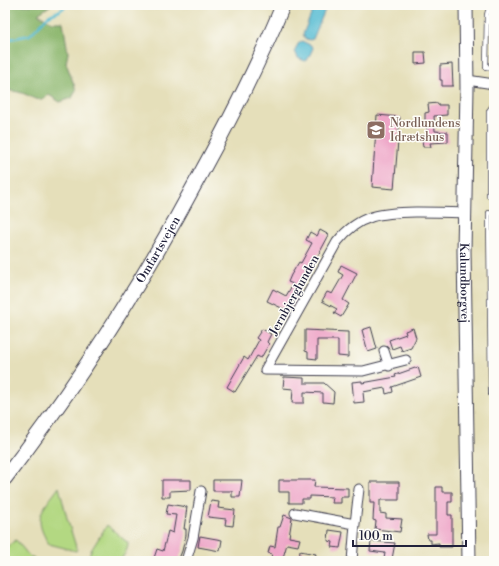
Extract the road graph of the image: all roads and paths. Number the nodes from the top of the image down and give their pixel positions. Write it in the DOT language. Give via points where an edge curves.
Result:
graph roads {
  1 [pos="283,5"];
  2 [pos="466,5"];
  3 [pos="494,12"];
  4 [pos="494,68"];
  5 [pos="467,80"];
  6 [pos="494,84"];
  7 [pos="494,104"];
  8 [pos="494,198"];
  9 [pos="464,213"];
  10 [pos="489,213"];
  11 [pos="384,351"];
  12 [pos="406,360"];
  13 [pos="389,366"];
  14 [pos="494,393"];
  15 [pos="5,478"];
  16 [pos="359,489"];
  17 [pos="201,490"];
  18 [pos="295,513"];
  19 [pos="355,524"];
  20 [pos="186,561"];
  21 [pos="352,561"];
  22 [pos="469,561"];
  1 -- 15 [label="main road, Omfartsvejen" via="238,104 153,260 82,373"];
  2 -- 5 [label="street, Kalundborgvej"];
  3 -- 4 [label="lane" via="488,11 487,15 486,67"];
  5 -- 6 [label="street"];
  5 -- 9 [label="street, Kalundborgvej"];
  7 -- 8 [label="lane" via="489,111 489,196"];
  9 -- 13 [label="street, Jernbjerglunden" via="393,212 375,215 355,224 337,242 265,370 364,371"];
  9 -- 22 [label="street, Kalundborgvej"];
  10 -- 14 [label="lane" via="490,394"];
  11 -- 13 [label="street"];
  12 -- 13 [label="street, Jernbjerglunden"];
  16 -- 19 [label="street"];
  17 -- 20 [label="street" via="193,538"];
  18 -- 19 [label="street"];
  19 -- 21 [label="street"];
}
